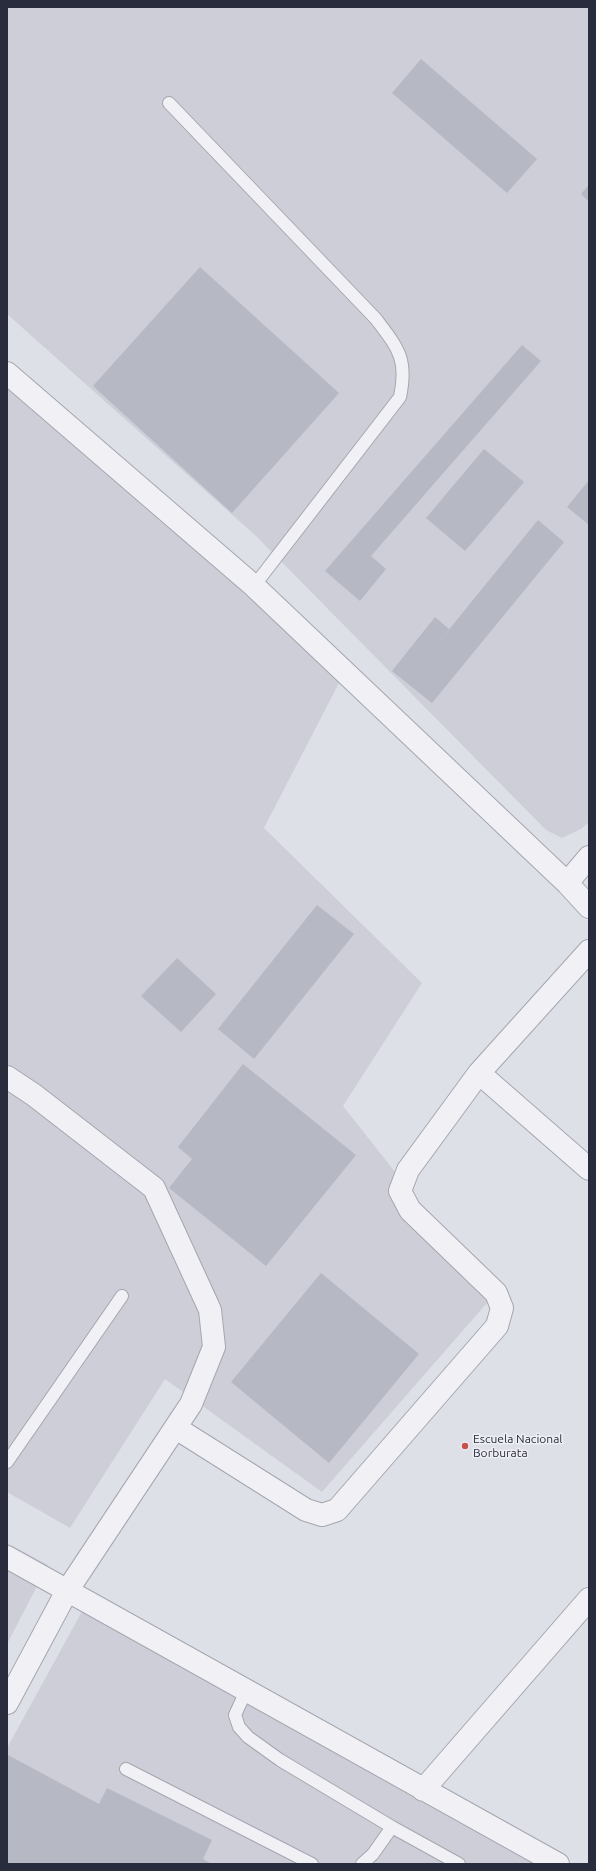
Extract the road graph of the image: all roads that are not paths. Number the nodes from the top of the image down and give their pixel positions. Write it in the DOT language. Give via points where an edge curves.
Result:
graph roads {
  1 [pos="169,103"];
  2 [pos="7,373"];
  3 [pos="254,586"];
  4 [pos="589,857"];
  5 [pos="567,883"];
  6 [pos="589,907"];
  7 [pos="589,951"];
  8 [pos="479,1073"];
  9 [pos="7,1077"];
  10 [pos="589,1170"];
  11 [pos="122,1296"];
  12 [pos="176,1428"];
  13 [pos="7,1462"];
  14 [pos="7,1557"];
  15 [pos="67,1591"];
  16 [pos="589,1599"];
  17 [pos="246,1691"];
  18 [pos="7,1703"];
  19 [pos="126,1769"];
  20 [pos="423,1790"];
  21 [pos="392,1827"];
  22 [pos="312,1864"];
  23 [pos="362,1864"];
  24 [pos="459,1864"];
  25 [pos="558,1864"];
  1 -- 3 [label="lane" via="376,319 397,347 403,363 404,381 400,397"];
  2 -- 3 [label="street"];
  3 -- 5 [label="street"];
  4 -- 5 [label="street"];
  5 -- 6 [label="street"];
  7 -- 8 [label="street"];
  8 -- 10 [label="street"];
  8 -- 12 [label="street" via="408,1170 400,1191 410,1210 496,1292 502,1308 497,1326 337,1510 322,1515 306,1510"];
  9 -- 12 [label="street" via="154,1188 210,1310 214,1347 192,1404"];
  11 -- 13 [label="lane"];
  12 -- 15 [label="street"];
  14 -- 15 [label="street"];
  15 -- 17 [label="street"];
  15 -- 18 [label="street"];
  16 -- 20 [label="street"];
  17 -- 20 [label="street"];
  17 -- 21 [label="lane" via="235,1715 239,1727 248,1737 280,1760"];
  19 -- 22 [label="lane"];
  20 -- 25 [label="street"];
  21 -- 23 [label="lane" via="374,1854"];
  21 -- 24 [label="lane"];
}
